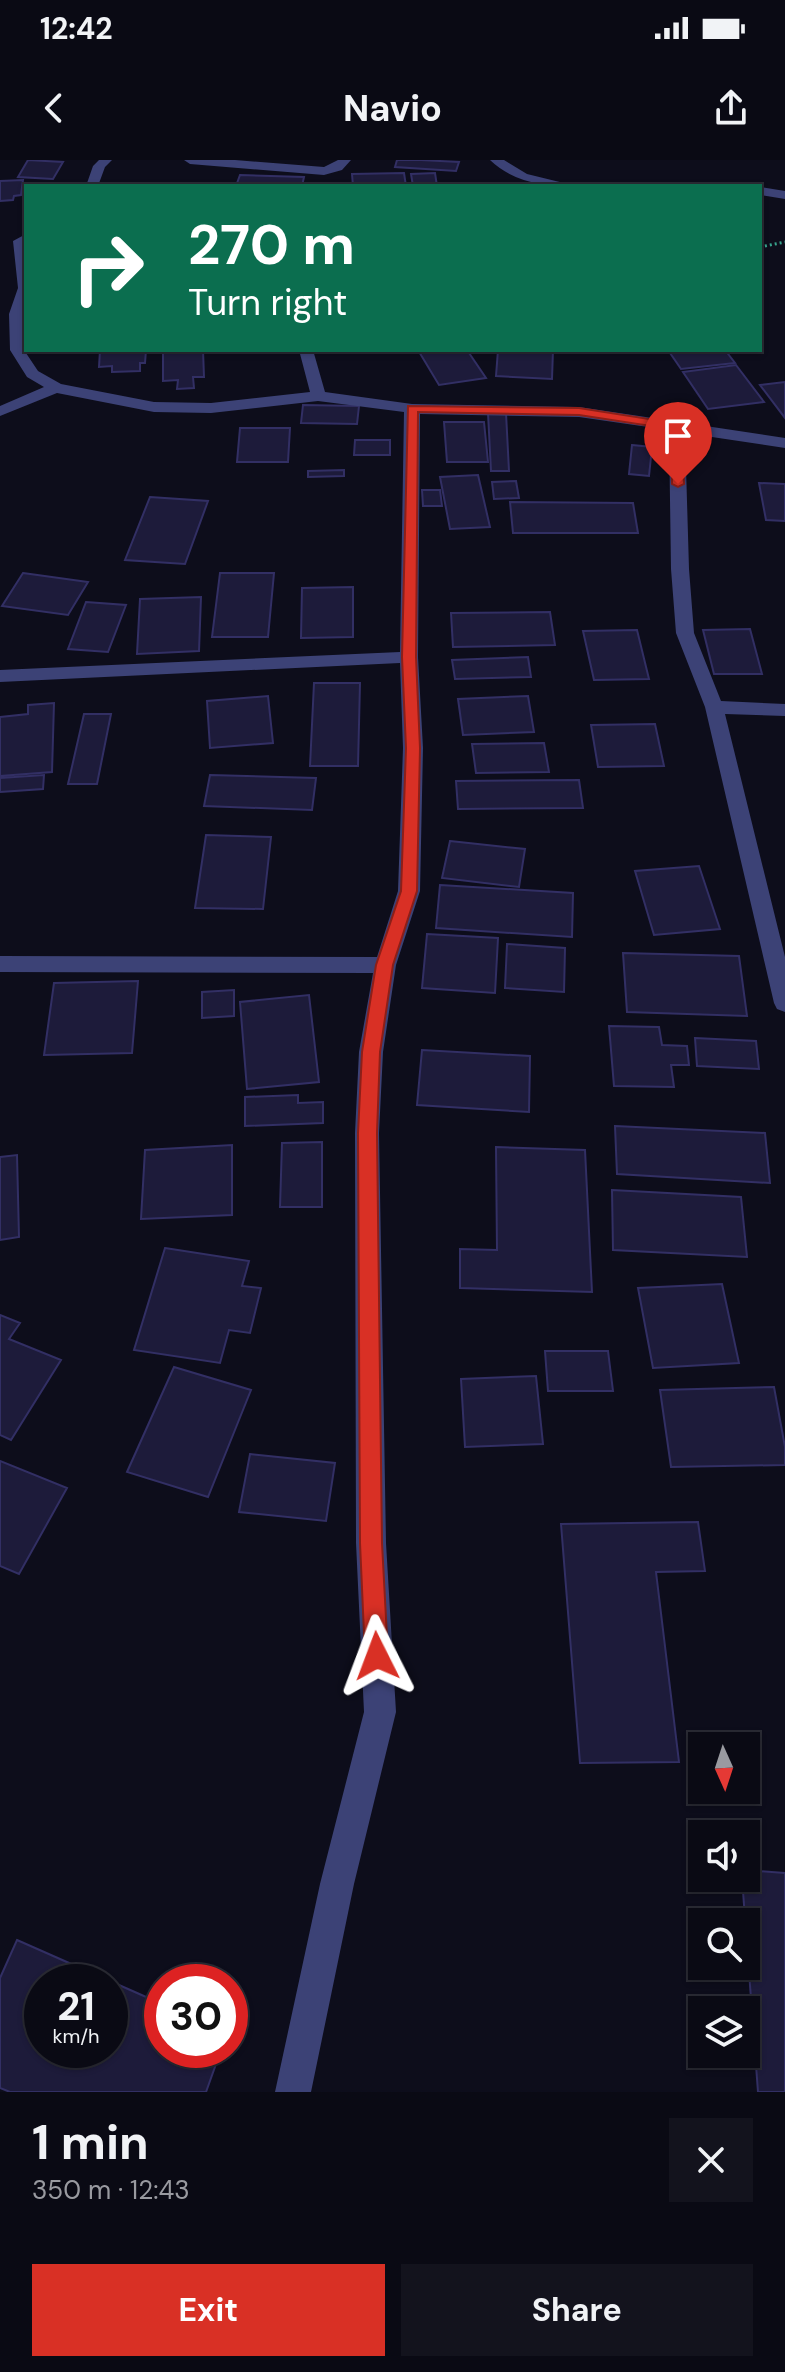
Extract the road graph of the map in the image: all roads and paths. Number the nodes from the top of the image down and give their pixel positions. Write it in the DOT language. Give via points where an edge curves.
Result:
graph roads {
  1 [pos="106,160"];
  2 [pos="190,160"];
  3 [pos="345,160"];
  4 [pos="496,160"];
  5 [pos="93,184"];
  6 [pos="560,184"];
  7 [pos="762,191"];
  8 [pos="785,195"];
  9 [pos="785,242"];
  10 [pos="762,247"];
  11 [pos="24,291"];
  12 [pos="307,352"];
  13 [pos="56,388"];
  14 [pos="318,396"];
  15 [pos="412,409"];
  16 [pos="0,411"];
  17 [pos="677,427"];
  18 [pos="785,443"];
  19 [pos="409,657"];
  20 [pos="0,676"];
  21 [pos="714,707"];
  22 [pos="785,710"];
  23 [pos="0,964"];
  24 [pos="385,965"];
  25 [pos="782,980"];
  26 [pos="785,1003"];
  27 [pos="293,2092"];
  1 -- 5 [label="street"];
  2 -- 3 [label="street" via="324,171"];
  4 -- 6 [label="street" via="523,177"];
  7 -- 8 [label="street"];
  9 -- 10 [label="path"];
  11 -- 13 [label="street" via="16,314 17,350 32,374"];
  12 -- 14 [label="street"];
  13 -- 14 [label="street" via="154,407 211,408"];
  13 -- 16 [label="street"];
  14 -- 15 [label="street"];
  15 -- 17 [label="street" via="579,412"];
  15 -- 19 [label="street"];
  17 -- 18 [label="street"];
  17 -- 21 [label="street" via="685,633"];
  19 -- 20 [label="street"];
  19 -- 24 [label="street" via="409,891"];
  21 -- 22 [label="street"];
  21 -- 25 [label="street"];
  23 -- 24 [label="street"];
  24 -- 27 [label="street" via="371,1052 367,1148 371,1543 380,1712"];
  25 -- 26 [label="street"];
}
